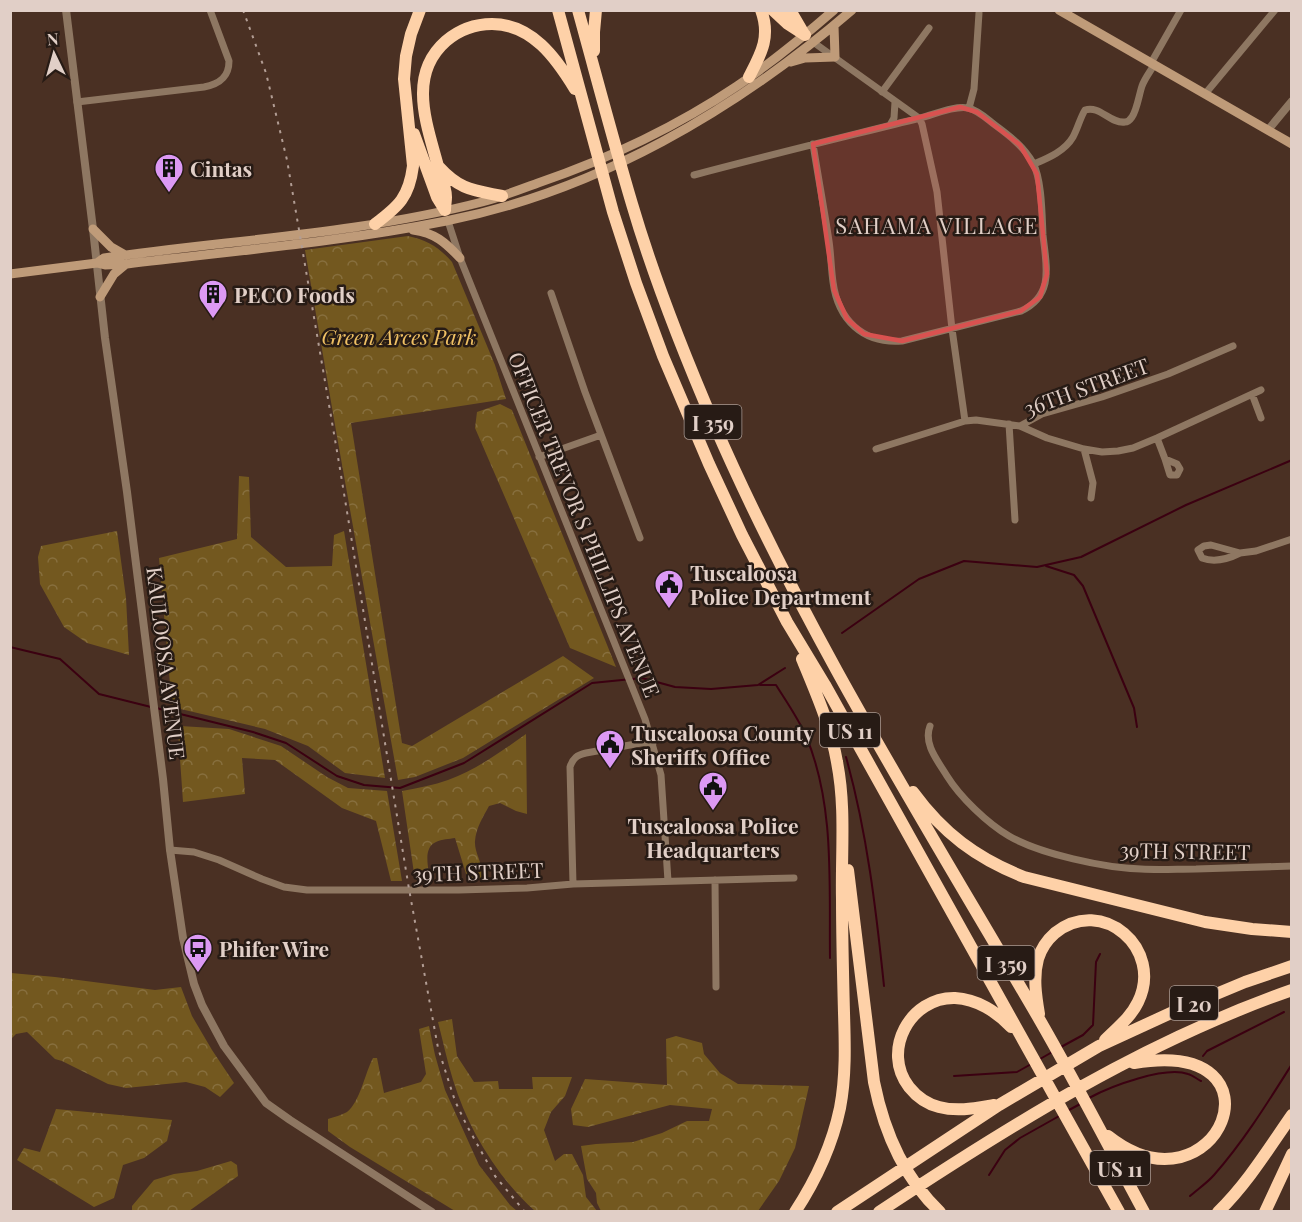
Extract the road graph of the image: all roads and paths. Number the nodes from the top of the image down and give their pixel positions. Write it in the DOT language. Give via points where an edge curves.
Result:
graph roads {
  1 [pos="66,10"];
  2 [pos="210,10"];
  3 [pos="420,10"];
  4 [pos="558,10"];
  5 [pos="578,10"];
  6 [pos="596,10"];
  7 [pos="761,10"];
  8 [pos="773,10"];
  9 [pos="790,10"];
  10 [pos="834,10"];
  11 [pos="852,10"];
  12 [pos="1059,10"];
  13 [pos="1181,10"];
  14 [pos="1275,10"];
  15 [pos="980,13"];
  16 [pos="834,26"];
  17 [pos="929,28"];
  18 [pos="809,39"];
  19 [pos="835,57"];
  20 [pos="785,63"];
  21 [pos="1152,64"];
  22 [pos="594,67"];
  23 [pos="749,77"];
  24 [pos="882,92"];
  25 [pos="1205,94"];
  26 [pos="582,100"];
  27 [pos="1292,101"];
  28 [pos="77,102"];
  29 [pos="896,102"];
  30 [pos="969,108"];
  31 [pos="919,118"];
  32 [pos="409,121"];
  33 [pos="890,125"];
  34 [pos="1268,130"];
  35 [pos="813,144"];
  36 [pos="1292,144"];
  37 [pos="1034,164"];
  38 [pos="438,166"];
  39 [pos="694,175"];
  40 [pos="502,196"];
  41 [pos="446,216"];
  42 [pos="375,224"];
  43 [pos="405,228"];
  44 [pos="93,229"];
  45 [pos="346,233"];
  46 [pos="460,258"];
  47 [pos="126,259"];
  48 [pos="97,263"];
  49 [pos="10,273"];
  50 [pos="550,293"];
  51 [pos="100,297"];
  52 [pos="952,329"];
  53 [pos="1233,346"];
  54 [pos="1261,390"];
  55 [pos="1252,394"];
  56 [pos="1261,418"];
  57 [pos="965,421"];
  58 [pos="1009,424"];
  59 [pos="1020,426"];
  60 [pos="600,435"];
  61 [pos="1157,438"];
  62 [pos="876,449"];
  63 [pos="1084,449"];
  64 [pos="539,457"];
  65 [pos="1165,459"];
  66 [pos="1091,498"];
  67 [pos="1015,520"];
  68 [pos="640,538"];
  69 [pos="1292,539"];
  70 [pos="1240,553"];
  71 [pos="787,622"];
  72 [pos="930,726"];
  73 [pos="653,743"];
  74 [pos="885,755"];
  75 [pos="843,840"];
  76 [pos="170,850"];
  77 [pos="1292,866"];
  78 [pos="794,878"];
  79 [pos="715,880"];
  80 [pos="668,881"];
  81 [pos="573,884"];
  82 [pos="1292,932"];
  83 [pos="1292,966"];
  84 [pos="716,987"];
  85 [pos="1292,990"];
  86 [pos="1043,1025"];
  87 [pos="1024,1043"];
  88 [pos="1099,1046"];
  89 [pos="1121,1065"];
  90 [pos="999,1105"];
  91 [pos="1292,1115"];
  92 [pos="1096,1124"];
  93 [pos="1292,1154"];
  94 [pos="1204,1159"];
  95 [pos="1152,1168"];
  96 [pos="432,1212"];
  97 [pos="795,1212"];
  98 [pos="837,1212"];
  99 [pos="879,1212"];
  100 [pos="940,1212"];
  101 [pos="1119,1212"];
  102 [pos="1144,1212"];
  103 [pos="1218,1212"];
  104 [pos="1265,1212"];
  1 -- 28 [label="street, KAULOOSA AVENUE"];
  2 -- 28 [label="street" via="229,61 226,77 220,82"];
  3 -- 32 [label="highway" via="406,56 405,102"];
  4 -- 26 [label="highway, I 359"];
  5 -- 22 [label="highway, I 359"];
  6 -- 22 [label="highway"];
  7 -- 23 [label="highway" via="766,37"];
  8 -- 18 [label="highway"];
  9 -- 18 [label="highway"];
  10 -- 18 [label="main road"];
  11 -- 16 [label="main road"];
  12 -- 21 [label="main road"];
  13 -- 21 [label="street"];
  14 -- 25 [label="street"];
  15 -- 30 [label="street"];
  16 -- 18 [label="main road"];
  16 -- 19 [label="main road"];
  17 -- 24 [label="street"];
  18 -- 19 [label="street"];
  18 -- 20 [label="main road"];
  18 -- 23 [label="main road"];
  19 -- 20 [label="main road"];
  19 -- 24 [label="street"];
  20 -- 41 [label="main road" via="745,93 656,145 595,174 515,203"];
  21 -- 25 [label="main road"];
  21 -- 37 [label="street" via="1129,121 1123,123 1097,110 1085,110 1067,145"];
  22 -- 74 [label="highway, I 359" via="632,205 678,337 714,423 807,616"];
  23 -- 40 [label="main road" via="653,135"];
  24 -- 29 [label="street"];
  25 -- 34 [label="main road"];
  26 -- 38 [label="highway" via="556,62 528,34 498,24 467,28 441,45 425,72 422,95"];
  26 -- 71 [label="highway, I 359" via="616,220 663,356 742,535"];
  27 -- 34 [label="street"];
  28 -- 44 [label="street, KAULOOSA AVENUE"];
  29 -- 31 [label="street"];
  29 -- 33 [label="street"];
  30 -- 31 [label="street"];
  30 -- 37 [label="street" via="1014,140"];
  31 -- 33 [label="street"];
  31 -- 52 [label="street" via="937,192"];
  32 -- 41 [label="highway"];
  32 -- 42 [label="highway" via="413,166 409,189 398,205"];
  33 -- 35 [label="street"];
  34 -- 36 [label="main road"];
  35 -- 39 [label="street"];
  35 -- 52 [label="street" via="833,282 847,319 864,334 886,341"];
  37 -- 52 [label="street" via="1046,267 1044,290 1035,303 1021,311"];
  38 -- 40 [label="highway" via="468,189"];
  38 -- 41 [label="highway" via="446,195"];
  40 -- 41 [label="main road"];
  41 -- 42 [label="main road"];
  41 -- 43 [label="main road"];
  41 -- 46 [label="street, OFFICER TREVOR S PHILLIPS AVENUE"];
  42 -- 45 [label="main road"];
  43 -- 45 [label="main road"];
  43 -- 46 [label="main road" via="434,235"];
  44 -- 47 [label="main road"];
  44 -- 48 [label="street, KAULOOSA AVENUE"];
  45 -- 47 [label="main road"];
  46 -- 64 [label="street, OFFICER TREVOR S PHILLIPS AVENUE"];
  47 -- 48 [label="main road" via="105,265"];
  47 -- 51 [label="main road"];
  48 -- 49 [label="main road"];
  48 -- 51 [label="street, KAULOOSA AVENUE"];
  50 -- 60 [label="street"];
  51 -- 76 [label="street, KAULOOSA AVENUE"];
  52 -- 57 [label="street"];
  53 -- 59 [label="street, 36TH STREET" via="1168,374 1042,414"];
  54 -- 55 [label="street, 36TH STREET"];
  55 -- 56 [label="street"];
  55 -- 61 [label="street, 36TH STREET"];
  57 -- 58 [label="street"];
  57 -- 62 [label="street"];
  58 -- 59 [label="street"];
  58 -- 67 [label="street"];
  59 -- 63 [label="street, 36TH STREET"];
  60 -- 64 [label="street"];
  60 -- 68 [label="street"];
  61 -- 63 [label="street, 36TH STREET" via="1118,451"];
  61 -- 65 [label="street"];
  63 -- 66 [label="street" via="1092,483"];
  64 -- 73 [label="street, OFFICER TREVOR S PHILLIPS AVENUE"];
  69 -- 70 [label="street"];
  70 -- 70 [label="street" via="1209,561 1198,550 1211,545"];
  71 -- 75 [label="highway" via="829,729 840,786"];
  71 -- 87 [label="highway, US 11"];
  72 -- 77 [label="street, 39TH STREET" via="928,741 955,789 1007,835 1028,845 1140,870"];
  73 -- 80 [label="street, OFFICER TREVOR S PHILLIPS AVENUE" via="662,775"];
  73 -- 81 [label="street" via="586,753 572,762"];
  74 -- 82 [label="highway" via="944,828 1002,868 1046,883 1205,922"];
  74 -- 86 [label="highway, I 359"];
  75 -- 97 [label="highway" via="844,1083 827,1152"];
  75 -- 100 [label="highway" via="874,1082 896,1151 911,1178"];
  76 -- 81 [label="street, 39TH STREET" via="194,852 284,887 308,890 461,890"];
  76 -- 96 [label="street, KAULOOSA AVENUE" via="194,984 212,1026 237,1065 266,1103"];
  78 -- 79 [label="street, 39TH STREET"];
  79 -- 80 [label="street, 39TH STREET"];
  79 -- 84 [label="street"];
  80 -- 81 [label="street, 39TH STREET"];
  83 -- 88 [label="highway, I 20" via="1245,982"];
  85 -- 89 [label="highway, I 20" via="1212,1021"];
  86 -- 88 [label="highway" via="1036,993 1036,967 1049,938 1061,928 1083,921 1114,926 1137,947 1144,985 1132,1011"];
  86 -- 92 [label="highway, I 359"];
  87 -- 90 [label="highway" via="993,1012 957,998 927,1005 910,1019 902,1033 898,1064 907,1085 918,1096 931,1104 954,1109"];
  87 -- 101 [label="highway, US 11"];
  88 -- 90 [label="highway, I 20"];
  89 -- 94 [label="highway" via="1160,1060 1181,1062 1202,1070 1214,1082 1222,1097 1223,1129"];
  89 -- 99 [label="highway, I 20" via="986,1142"];
  90 -- 98 [label="highway, I 20"];
  91 -- 103 [label="highway"];
  92 -- 95 [label="highway" via="1125,1152"];
  92 -- 102 [label="highway, US 11"];
  93 -- 104 [label="highway"];
}
